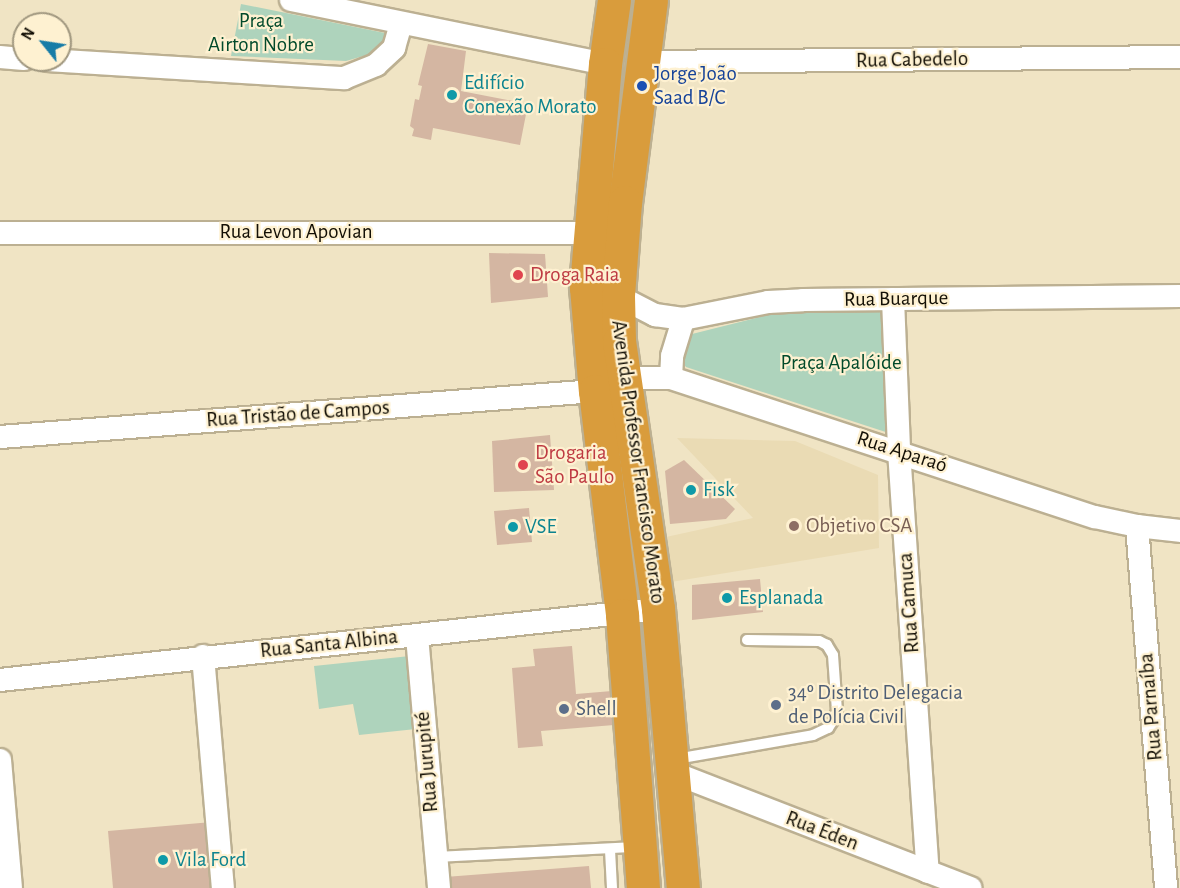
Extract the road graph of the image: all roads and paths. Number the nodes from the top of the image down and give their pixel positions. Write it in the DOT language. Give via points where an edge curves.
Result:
graph roads {
  1 [pos="291,0"];
  2 [pos="614,0"];
  3 [pos="651,0"];
  4 [pos="401,24"];
  5 [pos="1180,57"];
  6 [pos="72,62"];
  7 [pos="644,62"];
  8 [pos="605,64"];
  9 [pos="0,233"];
  10 [pos="591,233"];
  11 [pos="618,296"];
  12 [pos="1180,296"];
  13 [pos="893,299"];
  14 [pos="682,319"];
  15 [pos="671,378"];
  16 [pos="609,384"];
  17 [pos="0,437"];
  18 [pos="899,451"];
  19 [pos="1137,526"];
  20 [pos="1180,531"];
  21 [pos="658,609"];
  22 [pos="622,615"];
  23 [pos="417,636"];
  24 [pos="747,640"];
  25 [pos="643,654"];
  26 [pos="203,656"];
  27 [pos="0,680"];
  28 [pos="0,760"];
  29 [pos="673,766"];
  30 [pos="625,848"];
  31 [pos="436,857"];
  32 [pos="928,872"];
  33 [pos="11,888"];
  34 [pos="223,888"];
  35 [pos="439,888"];
  36 [pos="612,888"];
  37 [pos="643,888"];
  38 [pos="683,888"];
  39 [pos="970,888"];
  40 [pos="1166,888"];
  1 -- 4 [label="street"];
  2 -- 8 [label="highway, Avenida Professor Francisco Morato"];
  3 -- 7 [label="highway, Avenida Professor Francisco Morato"];
  4 -- 6 [label="street" via="394,48 376,65 344,78"];
  4 -- 8 [label="street"];
  5 -- 7 [label="street, Rua Cabedelo"];
  7 -- 11 [label="highway, Avenida Professor Francisco Morato" via="625,202"];
  8 -- 10 [label="highway, Avenida Professor Francisco Morato"];
  9 -- 10 [label="street, Rua Levon Apovian"];
  10 -- 16 [label="highway, Avenida Professor Francisco Morato" via="586,287"];
  11 -- 14 [label="street, Rua Buarque" via="655,315"];
  11 -- 16 [label="highway, Avenida Professor Francisco Morato"];
  12 -- 13 [label="street, Rua Buarque"];
  13 -- 14 [label="street, Rua Buarque" via="768,302"];
  13 -- 18 [label="street, Rua Camuca"];
  14 -- 15 [label="street" via="672,356"];
  15 -- 16 [label="street, Rua Aparaó"];
  15 -- 18 [label="street, Rua Aparaó"];
  16 -- 17 [label="street, Rua Tristão de Campos"];
  16 -- 21 [label="highway, Avenida Professor Francisco Morato"];
  16 -- 22 [label="highway, Avenida Professor Francisco Morato"];
  18 -- 19 [label="street, Rua Aparaó" via="1095,517"];
  18 -- 32 [label="street, Rua Camuca"];
  19 -- 20 [label="street, Rua Aparaó"];
  19 -- 40 [label="street, Rua Parnaíba"];
  21 -- 22 [label="street, Rua Santa Albina"];
  21 -- 25 [label="highway, Avenida Professor Francisco Morato"];
  22 -- 23 [label="street, Rua Santa Albina"];
  22 -- 25 [label="highway, Avenida Professor Francisco Morato"];
  23 -- 26 [label="street, Rua Santa Albina"];
  23 -- 31 [label="street, Rua Jurupité"];
  24 -- 29 [label="lane" via="819,641 827,645 833,655 837,711 834,719 828,728 813,735"];
  25 -- 29 [label="highway, Avenida Professor Francisco Morato"];
  25 -- 30 [label="highway, Avenida Professor Francisco Morato"];
  26 -- 27 [label="street, Rua Santa Albina"];
  26 -- 34 [label="street"];
  28 -- 33 [label="street"];
  29 -- 32 [label="street, Rua Éden"];
  29 -- 38 [label="highway, Avenida Professor Francisco Morato"];
  30 -- 31 [label="lane"];
  30 -- 36 [label="lane"];
  30 -- 37 [label="highway, Avenida Professor Francisco Morato"];
  31 -- 35 [label="street, Rua Jurupité"];
  32 -- 39 [label="street, Rua Éden"];
}
